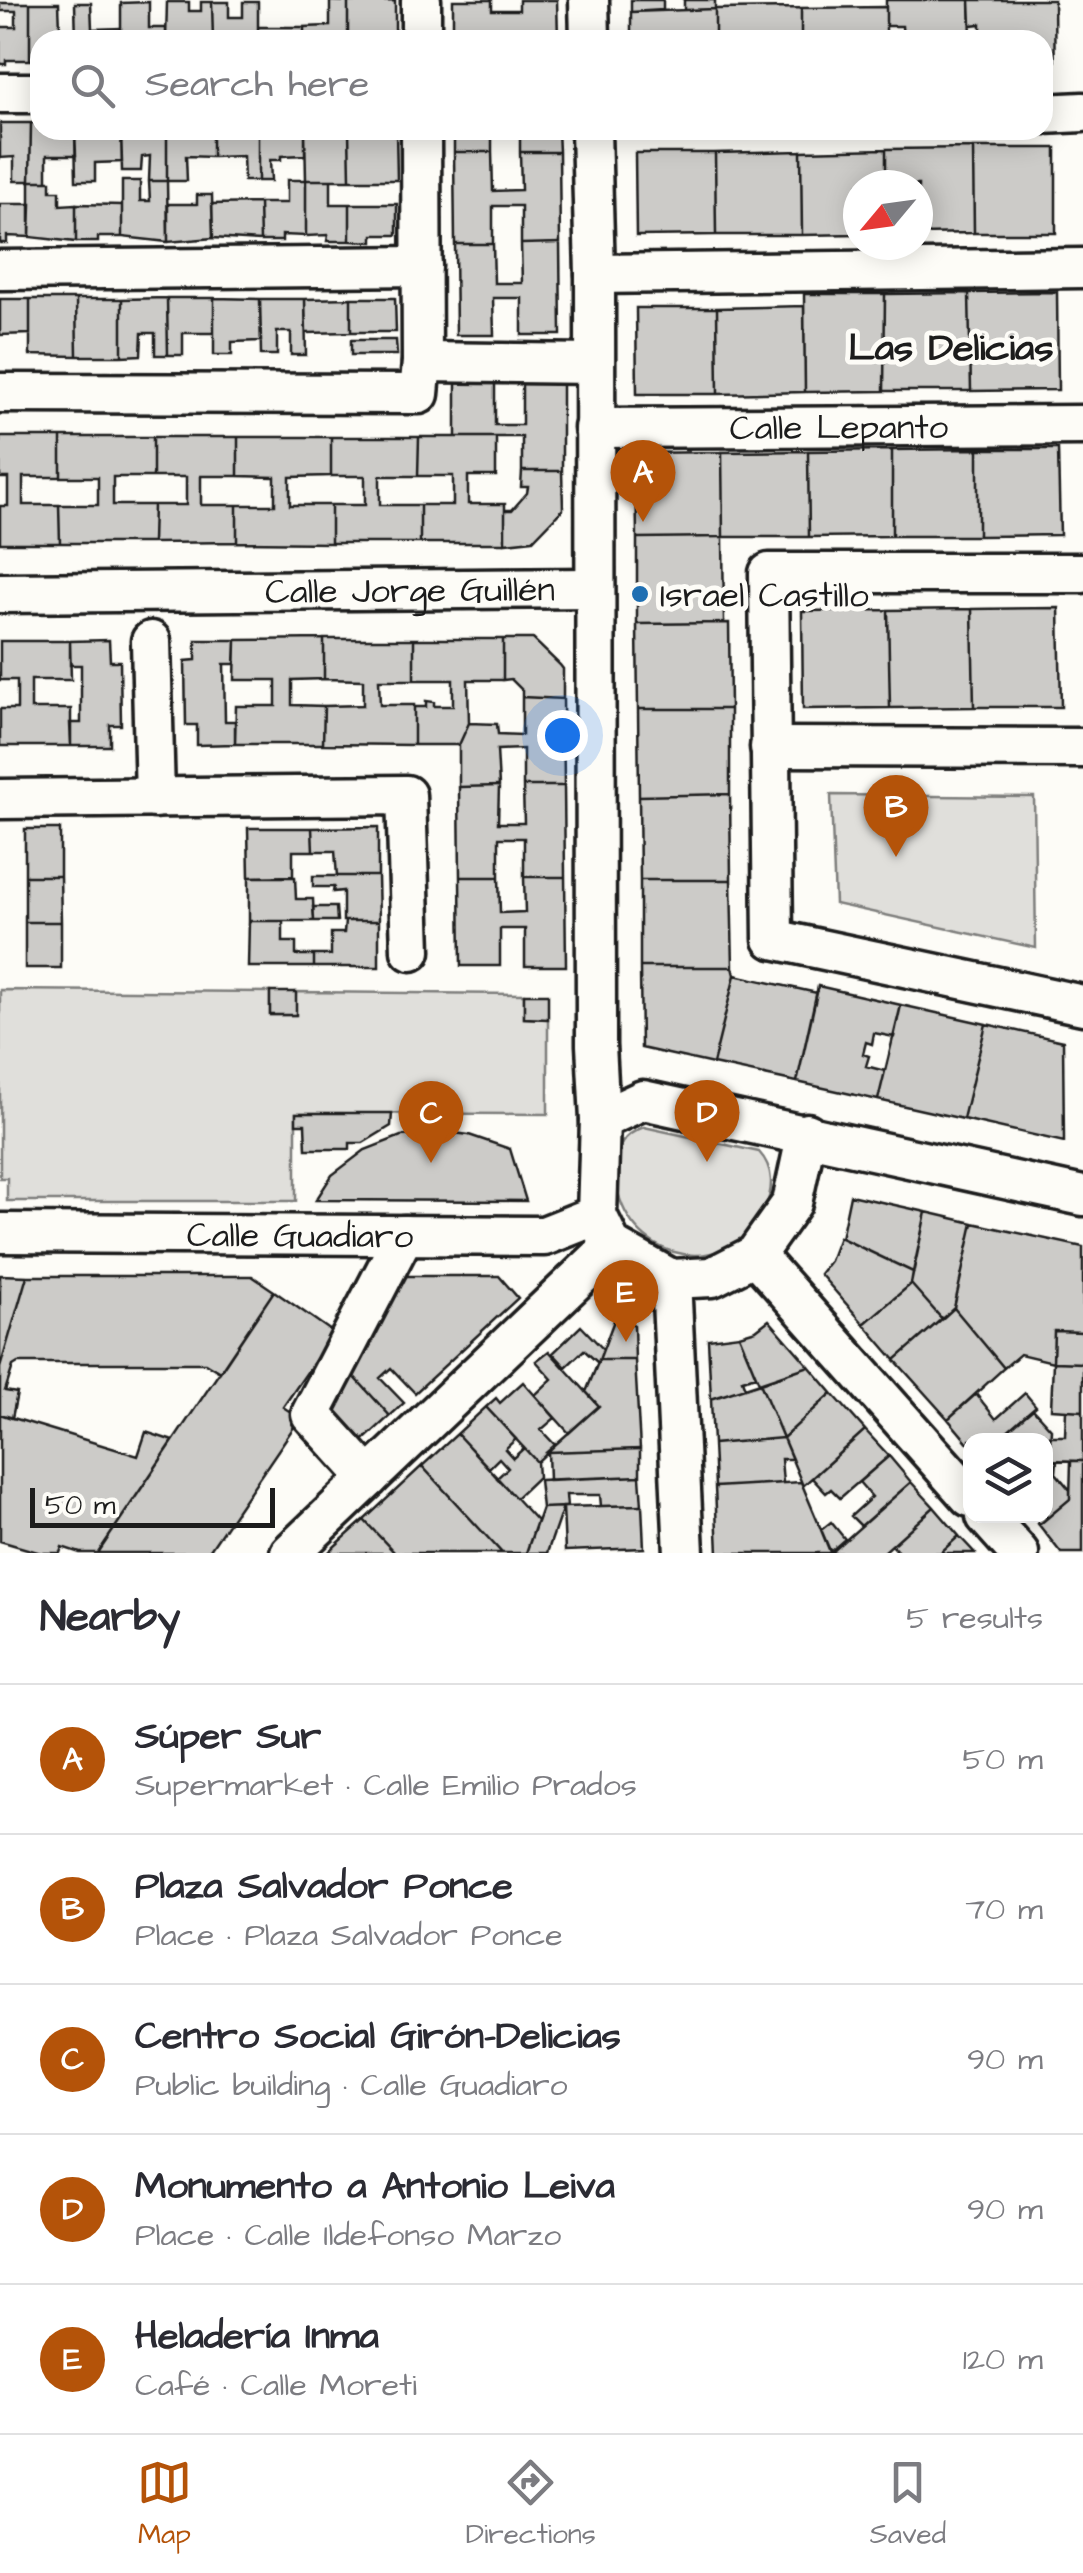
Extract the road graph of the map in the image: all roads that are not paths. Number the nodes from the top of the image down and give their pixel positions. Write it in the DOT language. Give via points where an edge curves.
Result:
graph roads {
  1 [pos="421,0"];
  2 [pos="589,0"];
  3 [pos="421,30"];
  4 [pos="590,30"];
  5 [pos="0,94"];
  6 [pos="30,94"];
  7 [pos="1083,112"];
  8 [pos="1053,114"];
  9 [pos="422,140"];
  10 [pos="591,140"];
  11 [pos="422,266"];
  12 [pos="1083,268"];
  13 [pos="0,270"];
  14 [pos="595,274"];
  15 [pos="422,362"];
  16 [pos="594,364"];
  17 [pos="0,392"];
  18 [pos="1083,425"];
  19 [pos="594,428"];
  20 [pos="1083,573"];
  21 [pos="594,588"];
  22 [pos="89,592"];
  23 [pos="224,592"];
  24 [pos="0,593"];
  25 [pos="151,641"];
  26 [pos="770,747"];
  27 [pos="1083,748"];
  28 [pos="155,798"];
  29 [pos="0,799"];
  30 [pos="410,951"];
  31 [pos="1083,1005"];
  32 [pos="600,1120"];
  33 [pos="807,1133"];
  34 [pos="1083,1196"];
  35 [pos="604,1231"];
  36 [pos="0,1233"];
  37 [pos="404,1235"];
  38 [pos="755,1255"];
  39 [pos="671,1279"];
  40 [pos="369,1478"];
  41 [pos="963,1489"];
  42 [pos="992,1523"];
  43 [pos="290,1553"];
  44 [pos="684,1553"];
  45 [pos="1020,1553"];
  1 -- 3 [label="street"];
  2 -- 4 [label="street"];
  5 -- 6 [label="street"];
  7 -- 8 [label="street"];
  9 -- 11 [label="street"];
  10 -- 14 [label="street"];
  11 -- 13 [label="street"];
  11 -- 15 [label="street"];
  12 -- 14 [label="street"];
  14 -- 16 [label="street"];
  15 -- 16 [label="street"];
  15 -- 17 [label="street" via="419,394"];
  16 -- 19 [label="street"];
  18 -- 19 [label="street, Calle Lepanto"];
  19 -- 21 [label="street"];
  20 -- 26 [label="street" via="768,573"];
  21 -- 23 [label="street, Calle Jorge Guillén"];
  21 -- 32 [label="street"];
  22 -- 23 [label="street, Calle Jorge Guillén"];
  22 -- 24 [label="street, Calle Jorge Guillén"];
  22 -- 25 [label="street, Calle Jorge Guillén" via="127,606"];
  23 -- 25 [label="street, Calle Jorge Guillén" via="185,603"];
  25 -- 28 [label="street"];
  26 -- 27 [label="street"];
  26 -- 31 [label="street" via="773,939"];
  28 -- 29 [label="street"];
  28 -- 30 [label="street" via="406,795"];
  32 -- 33 [label="street" via="643,1100"];
  32 -- 35 [label="street"];
  33 -- 34 [label="street"];
  33 -- 38 [label="street" via="792,1203"];
  35 -- 37 [label="street, Calle Guadiaro"];
  35 -- 39 [label="street"];
  35 -- 40 [label="street"];
  36 -- 37 [label="street, Calle Guadiaro"];
  37 -- 40 [label="street" via="311,1414"];
  38 -- 39 [label="street" via="712,1277"];
  38 -- 41 [label="street"];
  39 -- 44 [label="street"];
  40 -- 43 [label="street"];
  42 -- 45 [label="street"];
}
